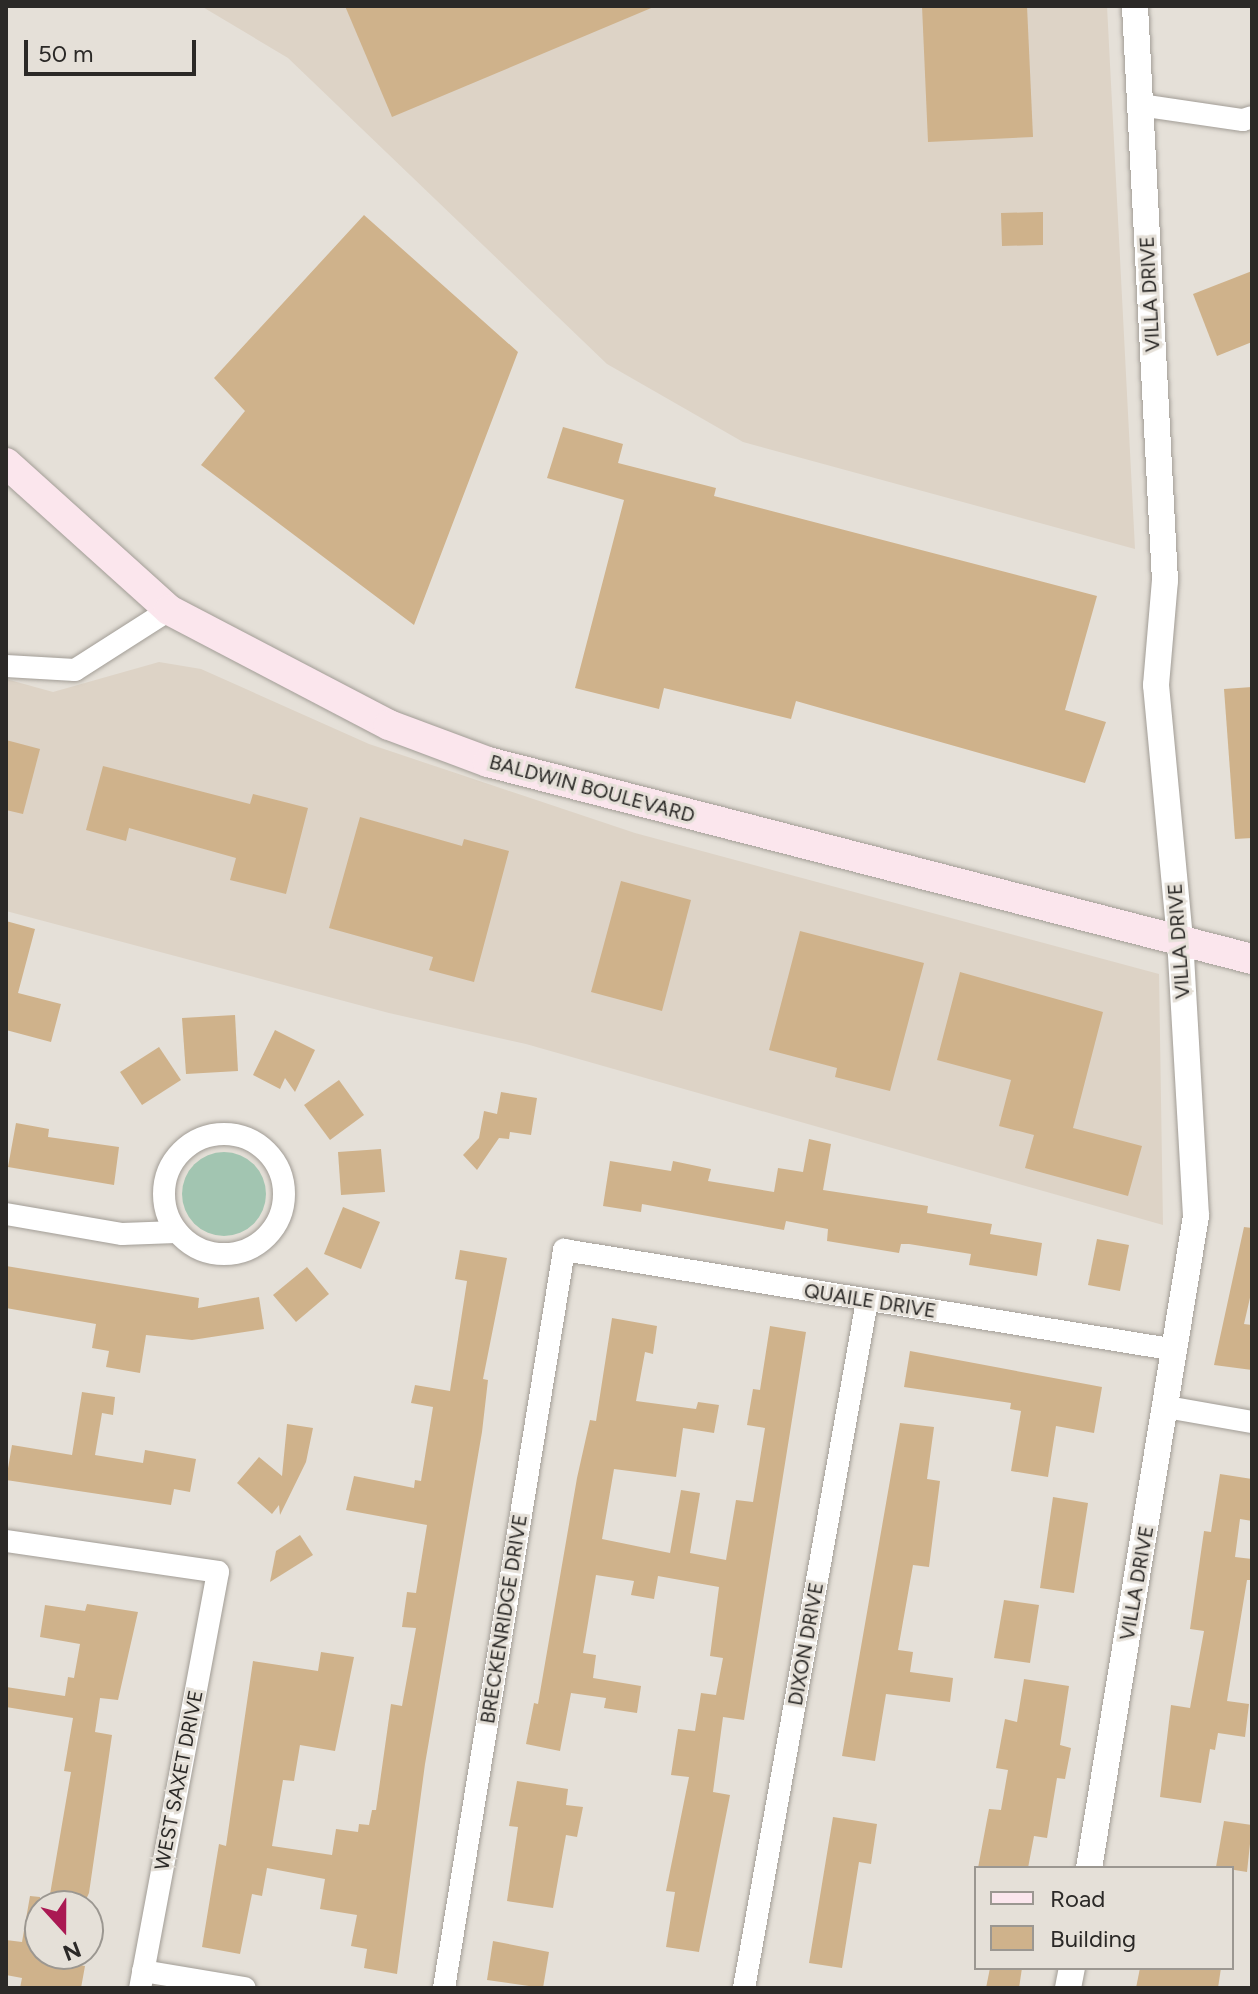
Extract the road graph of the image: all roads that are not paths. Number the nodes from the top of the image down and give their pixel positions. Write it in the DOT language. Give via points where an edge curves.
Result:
graph roads {
  1 [pos="1135,6"];
  2 [pos="1140,105"];
  3 [pos="1252,117"];
  4 [pos="6,463"];
  5 [pos="169,610"];
  6 [pos="6,666"];
  7 [pos="1180,939"];
  8 [pos="1252,959"];
  9 [pos="6,1214"];
  10 [pos="176,1232"];
  11 [pos="564,1250"];
  12 [pos="867,1301"];
  13 [pos="1176,1350"];
  14 [pos="1167,1407"];
  15 [pos="1252,1422"];
  16 [pos="6,1541"];
  17 [pos="1089,1866"];
  18 [pos="142,1980"];
  19 [pos="245,1988"];
  20 [pos="444,1988"];
  21 [pos="744,1988"];
  1 -- 2 [label="street, VILLA DRIVE"];
  2 -- 3 [label="street"];
  2 -- 7 [label="street, VILLA DRIVE" via="1165,581 1156,685"];
  4 -- 5 [label="main road, BALDWIN BOULEVARD"];
  5 -- 6 [label="street" via="75,670"];
  5 -- 7 [label="main road, BALDWIN BOULEVARD" via="389,725 488,762"];
  7 -- 8 [label="main road, BALDWIN BOULEVARD"];
  7 -- 13 [label="street, VILLA DRIVE" via="1196,1216"];
  9 -- 10 [label="street" via="122,1234"];
  10 -- 10 [label="street" via="195,1248 220,1255 245,1252 267,1238 281,1217 286,1192 280,1167 264,1147 242,1135 216,1133 192,1142 174,1160 164,1183 165,1208"];
  11 -- 12 [label="street, QUAILE DRIVE"];
  11 -- 20 [label="street, BRECKENRIDGE DRIVE"];
  12 -- 13 [label="street, QUAILE DRIVE"];
  12 -- 21 [label="street, DIXON DRIVE"];
  13 -- 14 [label="street, VILLA DRIVE"];
  14 -- 15 [label="street"];
  14 -- 17 [label="street, VILLA DRIVE"];
  16 -- 18 [label="street, WEST SAXET DRIVE" via="218,1572"];
  18 -- 19 [label="street"];
}
